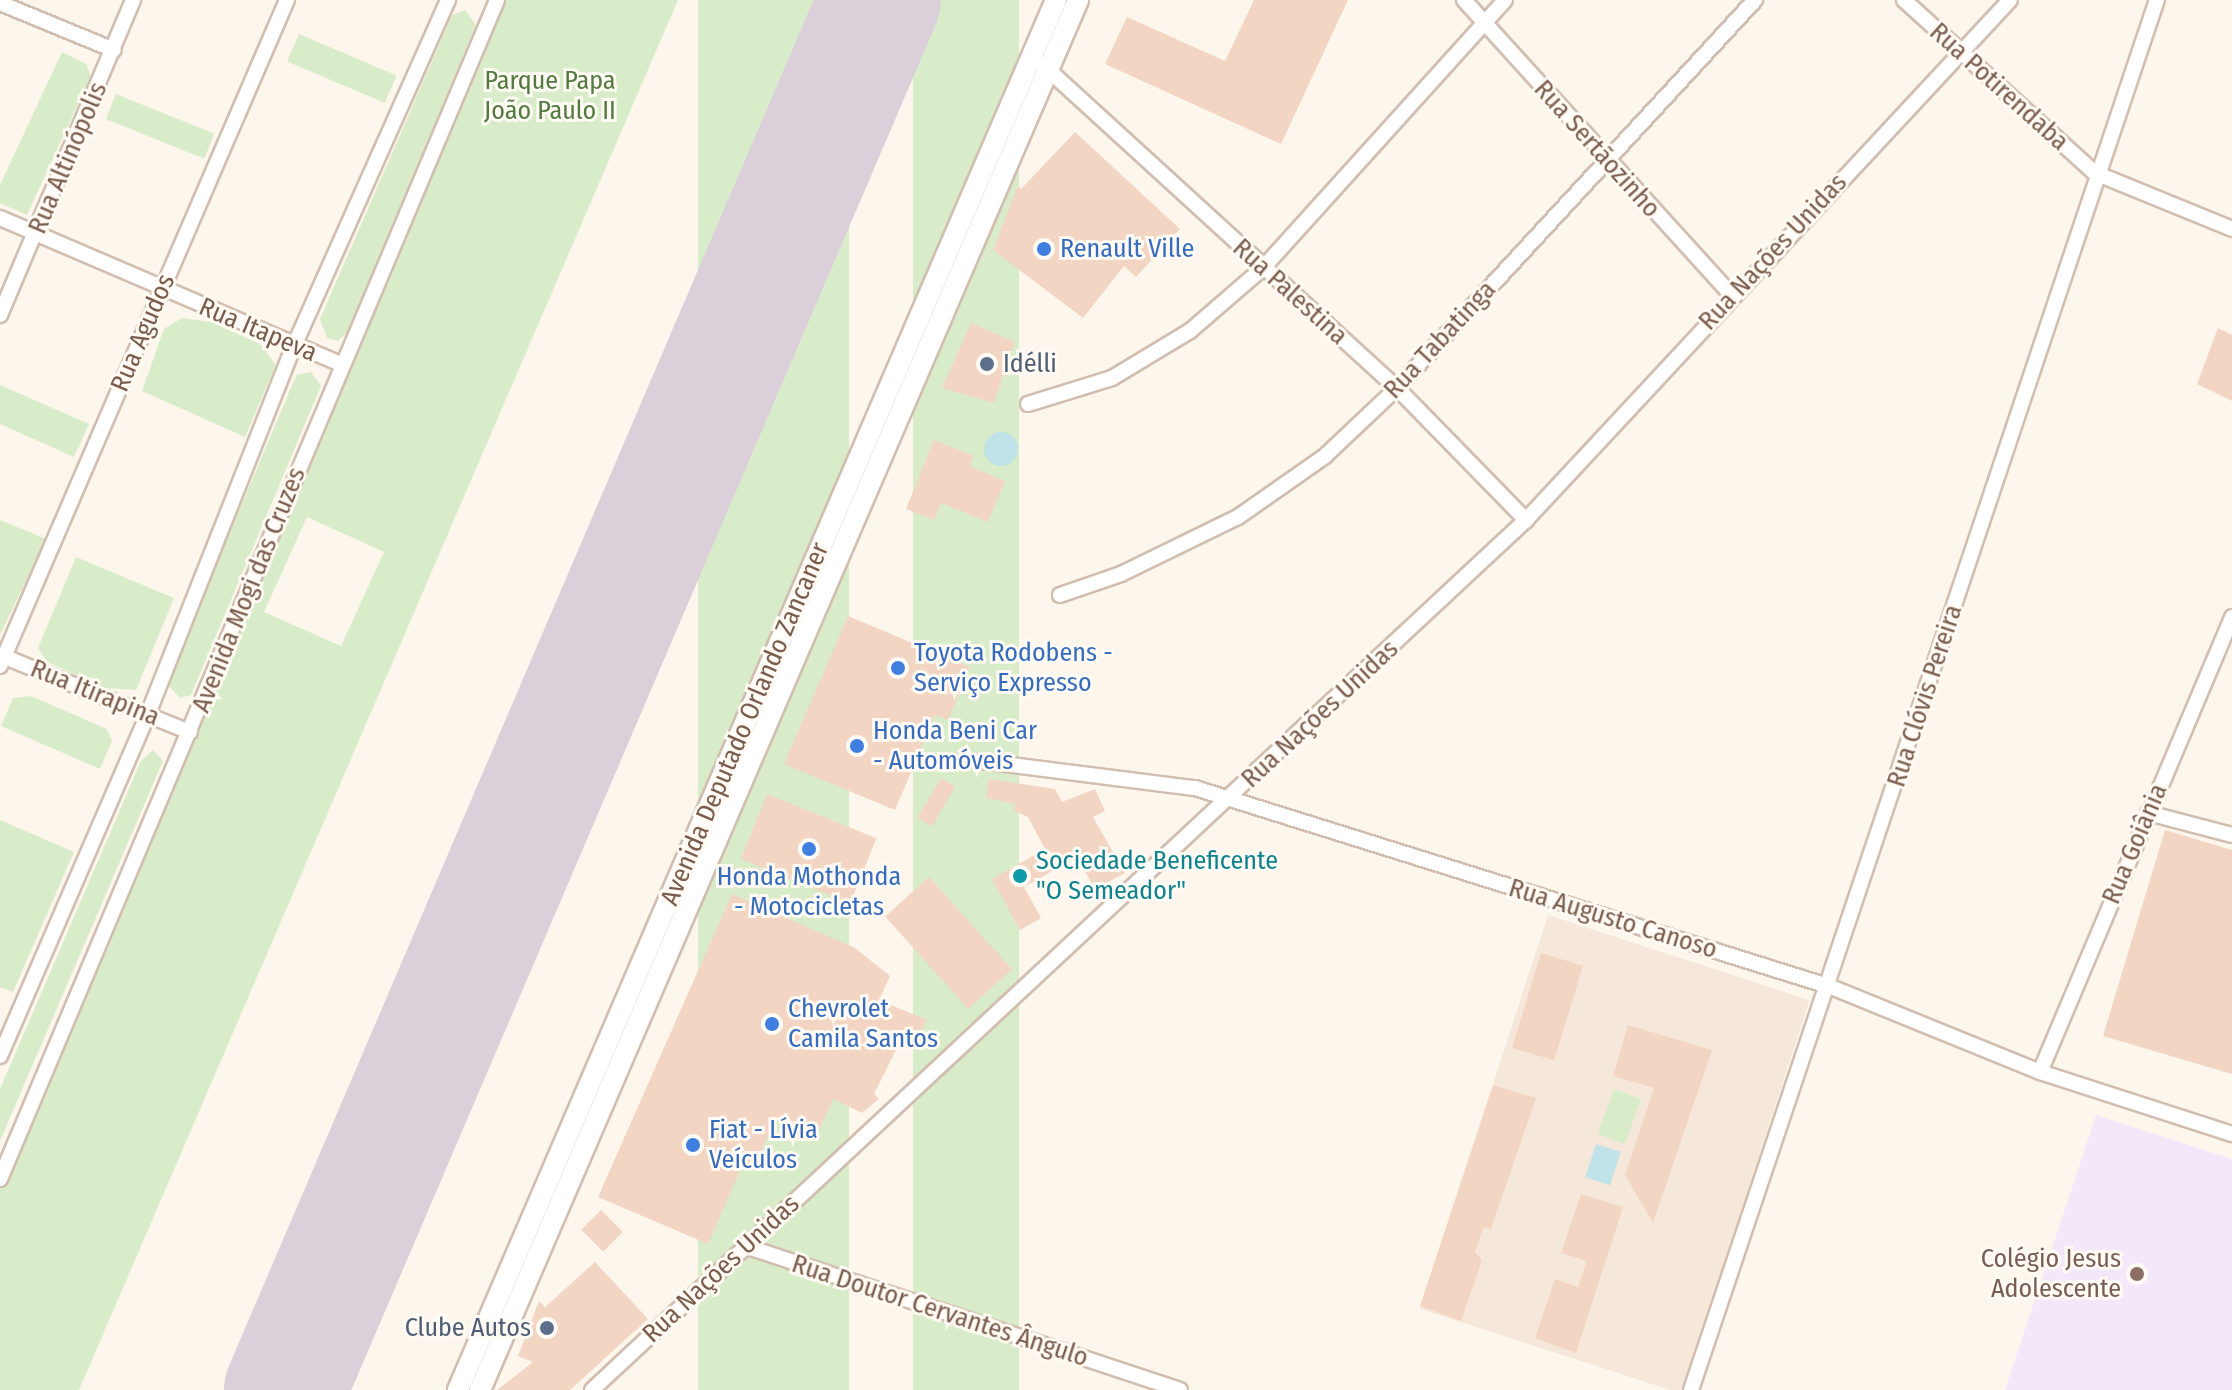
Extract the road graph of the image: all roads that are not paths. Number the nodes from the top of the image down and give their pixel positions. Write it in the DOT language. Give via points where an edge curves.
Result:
graph roads {
  1 [pos="133,0"];
  2 [pos="287,0"];
  3 [pos="448,0"];
  4 [pos="497,0"];
  5 [pos="1464,0"];
  6 [pos="1505,0"];
  7 [pos="1755,0"];
  8 [pos="1904,0"];
  9 [pos="2010,0"];
  10 [pos="2157,0"];
  11 [pos="0,3"];
  12 [pos="1053,7"];
  13 [pos="1075,8"];
  14 [pos="1484,22"];
  15 [pos="114,50"];
  16 [pos="1959,51"];
  17 [pos="1040,64"];
  18 [pos="1018,114"];
  19 [pos="1605,160"];
  20 [pos="2095,173"];
  21 [pos="0,218"];
  22 [pos="2232,229"];
  23 [pos="37,234"];
  24 [pos="1263,268"];
  25 [pos="162,288"];
  26 [pos="1732,296"];
  27 [pos="0,315"];
  28 [pos="294,346"];
  29 [pos="341,364"];
  30 [pos="1397,388"];
  31 [pos="1028,404"];
  32 [pos="1526,520"];
  33 [pos="1060,595"];
  34 [pos="2232,617"];
  35 [pos="1,659"];
  36 [pos="148,714"];
  37 [pos="190,732"];
  38 [pos="980,761"];
  39 [pos="1228,800"];
  40 [pos="2148,813"];
  41 [pos="2232,835"];
  42 [pos="1831,987"];
  43 [pos="0,1056"];
  44 [pos="2040,1072"];
  45 [pos="2232,1134"];
  46 [pos="0,1179"];
  47 [pos="745,1246"];
  48 [pos="458,1390"];
  49 [pos="480,1390"];
  50 [pos="592,1390"];
  51 [pos="1180,1390"];
  52 [pos="1691,1390"];
  1 -- 15 [label="street, Rua Altinópolis"];
  2 -- 25 [label="street, Rua Agudos"];
  3 -- 28 [label="street, Avenida Mogi das Cruzes"];
  4 -- 29 [label="street, Avenida Mogi das Cruzes"];
  5 -- 14 [label="street, Rua Sertãozinho"];
  6 -- 14 [label="street"];
  7 -- 19 [label="street, Rua Tabatinga"];
  8 -- 16 [label="street, Rua Potirendaba"];
  9 -- 16 [label="street, Rua Nações Unidas"];
  10 -- 20 [label="street, Rua Clóvis Pereira"];
  11 -- 15 [label="street"];
  12 -- 13 [label="main road" via="1046,31 1051,40 1059,38"];
  12 -- 17 [label="main road, Avenida Deputado Orlando Zancaner"];
  13 -- 17 [label="main road, Avenida Deputado Orlando Zancaner"];
  14 -- 19 [label="street, Rua Sertãozinho"];
  14 -- 24 [label="street"];
  15 -- 23 [label="street, Rua Altinópolis"];
  16 -- 20 [label="street, Rua Potirendaba"];
  16 -- 26 [label="street, Rua Nações Unidas"];
  17 -- 18 [label="main road, Avenida Deputado Orlando Zancaner"];
  17 -- 24 [label="street, Rua Palestina"];
  18 -- 48 [label="main road, Avenida Deputado Orlando Zancaner"];
  18 -- 49 [label="main road, Avenida Deputado Orlando Zancaner"];
  19 -- 26 [label="street, Rua Sertãozinho"];
  19 -- 30 [label="street, Rua Tabatinga"];
  20 -- 22 [label="street, Rua Potirendaba"];
  20 -- 42 [label="street, Rua Clóvis Pereira"];
  21 -- 23 [label="street, Rua Itapeva"];
  23 -- 25 [label="street, Rua Itapeva"];
  23 -- 27 [label="street, Rua Altinópolis"];
  24 -- 30 [label="street, Rua Palestina"];
  24 -- 31 [label="street" via="1190,331 1112,378"];
  25 -- 28 [label="street, Rua Itapeva"];
  25 -- 35 [label="street, Rua Agudos"];
  26 -- 32 [label="street, Rua Nações Unidas"];
  28 -- 29 [label="street, Rua Itapeva"];
  28 -- 36 [label="street, Avenida Mogi das Cruzes"];
  29 -- 37 [label="street, Avenida Mogi das Cruzes"];
  30 -- 32 [label="street, Rua Palestina"];
  30 -- 33 [label="street, Rua Tabatinga" via="1325,456 1238,517 1121,574"];
  32 -- 39 [label="street, Rua Nações Unidas"];
  34 -- 40 [label="street, Rua Goiânia"];
  35 -- 36 [label="street, Rua Itirapina"];
  36 -- 37 [label="street, Rua Itirapina"];
  36 -- 43 [label="street, Avenida Mogi das Cruzes"];
  37 -- 46 [label="street, Avenida Mogi das Cruzes"];
  38 -- 39 [label="street, Rua Augusto Canoso" via="1195,788"];
  39 -- 42 [label="street, Rua Augusto Canoso"];
  39 -- 47 [label="street, Rua Nações Unidas"];
  40 -- 41 [label="street"];
  40 -- 44 [label="street, Rua Goiânia"];
  42 -- 44 [label="street, Rua Augusto Canoso"];
  42 -- 52 [label="street, Rua Clóvis Pereira"];
  44 -- 45 [label="street, Rua Augusto Canoso"];
  47 -- 50 [label="street, Rua Nações Unidas"];
  47 -- 51 [label="street, Rua Doutor Cervantes Ângulo"];
}
